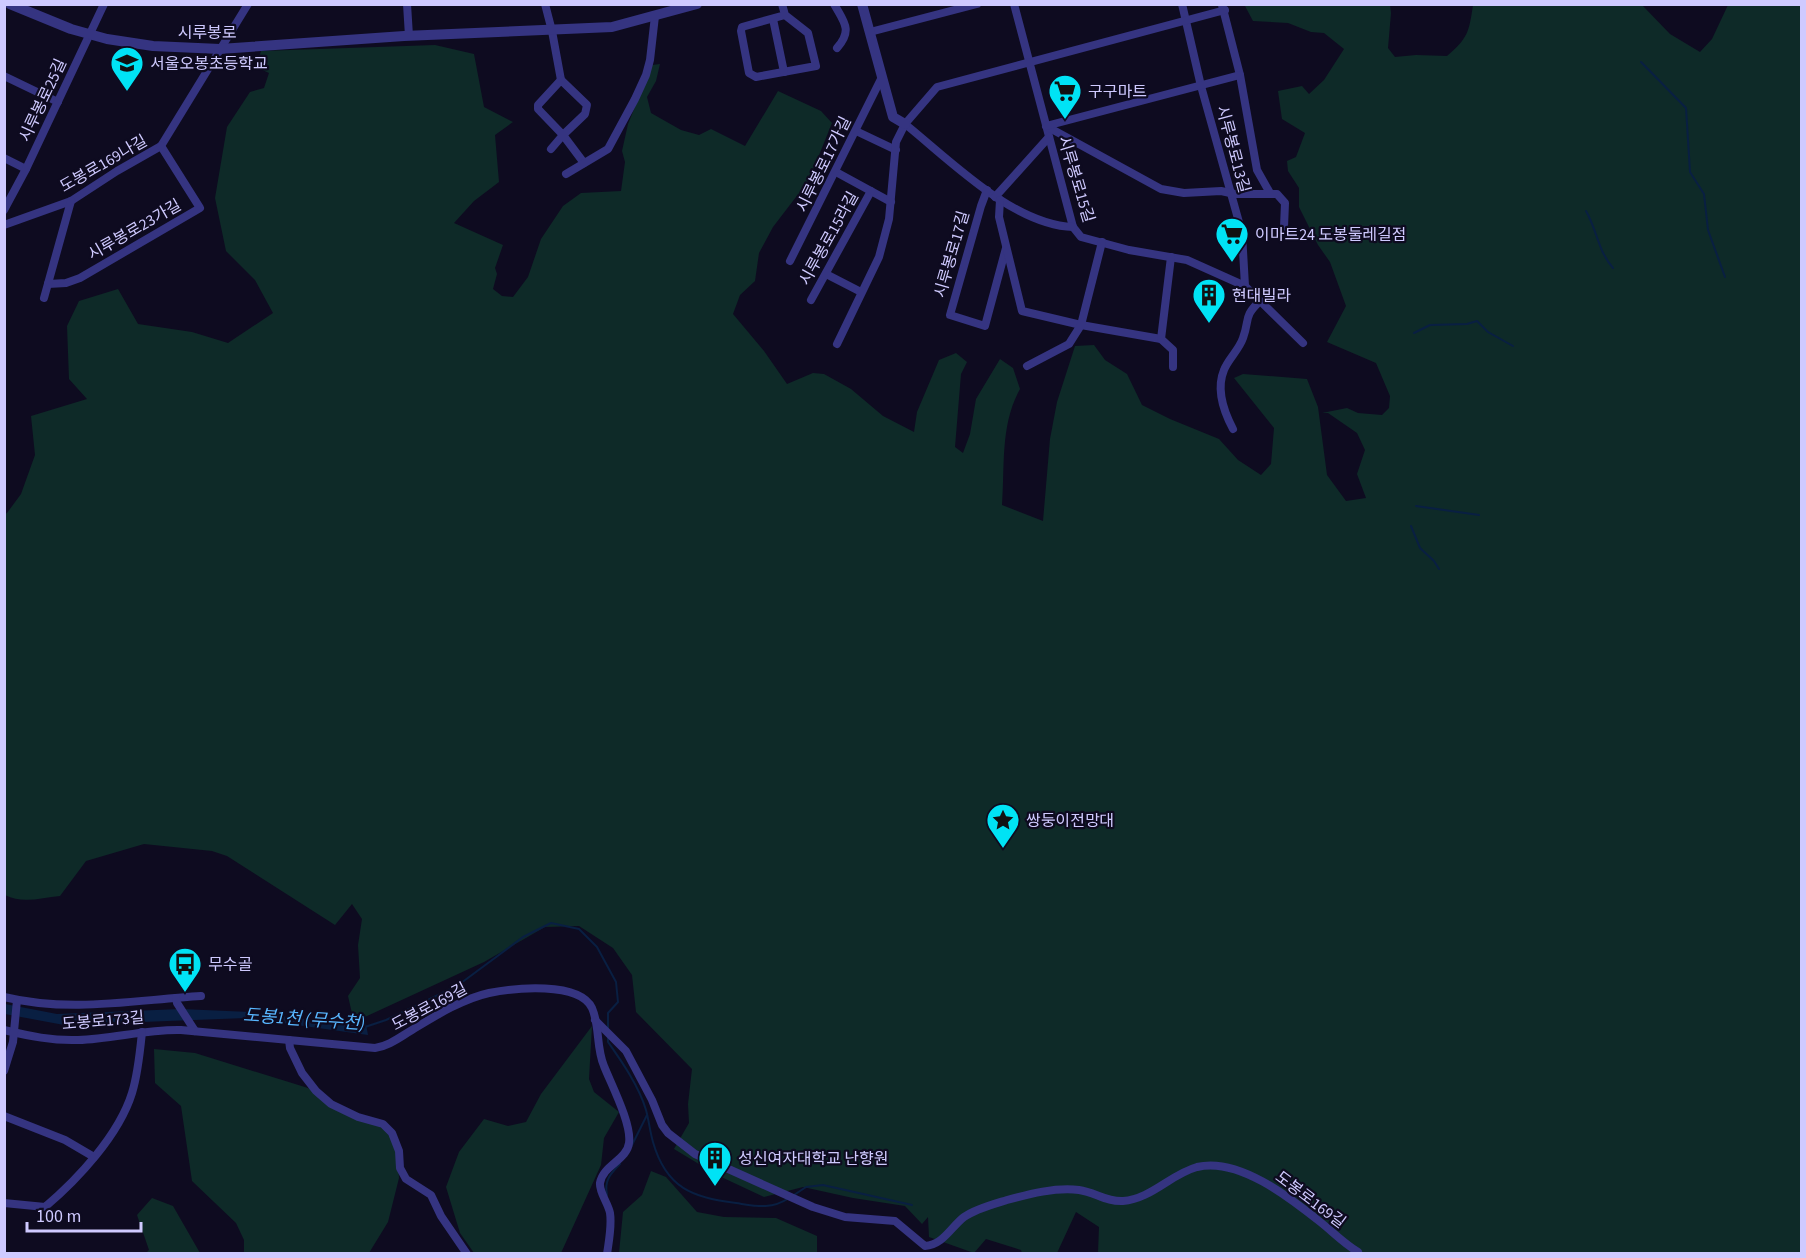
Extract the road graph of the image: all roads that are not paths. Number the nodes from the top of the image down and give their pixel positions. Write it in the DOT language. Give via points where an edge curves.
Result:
graph roads {
  1 [pos="10,4"];
  2 [pos="104,4"];
  3 [pos="248,4"];
  4 [pos="407,4"];
  5 [pos="544,4"];
  6 [pos="697,4"];
  7 [pos="782,4"];
  8 [pos="834,4"];
  9 [pos="862,4"];
  10 [pos="977,4"];
  11 [pos="1014,4"];
  12 [pos="1182,4"];
  13 [pos="1223,7"];
  14 [pos="785,15"];
  15 [pos="655,16"];
  16 [pos="773,19"];
  17 [pos="1186,20"];
  18 [pos="552,31"];
  19 [pos="870,32"];
  20 [pos="89,34"];
  21 [pos="409,36"];
  22 [pos="837,48"];
  23 [pos="220,49"];
  24 [pos="1029,62"];
  25 [pos="784,72"];
  26 [pos="1239,75"];
  27 [pos="4,76"];
  28 [pos="881,79"];
  29 [pos="561,80"];
  30 [pos="1201,86"];
  31 [pos="58,102"];
  32 [pos="905,124"];
  33 [pos="1046,126"];
  34 [pos="856,131"];
  35 [pos="563,135"];
  36 [pos="1049,137"];
  37 [pos="161,146"];
  38 [pos="551,148"];
  39 [pos="896,150"];
  40 [pos="4,158"];
  41 [pos="584,163"];
  42 [pos="26,169"];
  43 [pos="836,172"];
  44 [pos="566,174"];
  45 [pos="987,190"];
  46 [pos="871,191"];
  47 [pos="1230,193"];
  48 [pos="1270,194"];
  49 [pos="997,199"];
  50 [pos="71,201"];
  51 [pos="891,202"];
  52 [pos="4,210"];
  53 [pos="4,225"];
  54 [pos="1073,227"];
  55 [pos="1284,227"];
  56 [pos="1102,242"];
  57 [pos="1006,246"];
  58 [pos="1171,257"];
  59 [pos="790,261"];
  60 [pos="826,274"];
  61 [pos="48,284"];
  62 [pos="1245,286"];
  63 [pos="861,292"];
  64 [pos="44,298"];
  65 [pos="811,300"];
  66 [pos="1260,301"];
  67 [pos="1081,325"];
  68 [pos="1161,339"];
  69 [pos="1303,343"];
  70 [pos="837,344"];
  71 [pos="1027,366"];
  72 [pos="1173,367"];
  73 [pos="1233,429"];
  74 [pos="4,989"];
  75 [pos="201,996"];
  76 [pos="4,997"];
  77 [pos="177,1000"];
  78 [pos="17,1001"];
  79 [pos="597,1022"];
  80 [pos="194,1028"];
  81 [pos="4,1030"];
  82 [pos="15,1030"];
  83 [pos="142,1032"];
  84 [pos="289,1040"];
  85 [pos="5,1070"];
  86 [pos="4,1116"];
  87 [pos="94,1156"];
  88 [pos="4,1203"];
  89 [pos="1358,1252"];
  90 [pos="467,1254"];
  91 [pos="607,1254"];
  1 -- 20 [label="street, 시루봉로"];
  2 -- 20 [label="street, 시루봉로25길"];
  3 -- 23 [label="street, 도봉로169나길"];
  4 -- 21 [label="street"];
  5 -- 18 [label="street"];
  6 -- 15 [label="street, 시루봉로"];
  7 -- 14 [label="street"];
  8 -- 22 [label="street" via="847,30"];
  9 -- 19 [label="street"];
  10 -- 19 [label="street"];
  11 -- 24 [label="street, 시루봉로15길"];
  12 -- 17 [label="street"];
  13 -- 17 [label="street"];
  13 -- 26 [label="street"];
  14 -- 16 [label="street"];
  14 -- 25 [label="street" via="808,33 816,66"];
  15 -- 18 [label="street, 시루봉로" via="612,27"];
  15 -- 41 [label="street" via="650,60 635,99 608,149"];
  16 -- 25 [label="street"];
  16 -- 25 [label="street" via="742,27 749,73 756,76"];
  17 -- 24 [label="street"];
  17 -- 30 [label="street, 시루봉로13길"];
  18 -- 21 [label="street, 시루봉로"];
  18 -- 29 [label="street"];
  19 -- 28 [label="street"];
  20 -- 23 [label="street, 시루봉로" via="153,46"];
  20 -- 31 [label="street, 시루봉로25길"];
  21 -- 23 [label="street, 시루봉로"];
  23 -- 37 [label="street, 도봉로169나길"];
  24 -- 32 [label="street" via="937,87"];
  24 -- 33 [label="street, 시루봉로15길"];
  26 -- 30 [label="street"];
  26 -- 48 [label="street" via="1257,170"];
  27 -- 31 [label="street"];
  28 -- 32 [label="street" via="893,117"];
  28 -- 34 [label="street, 시루봉로17가길"];
  29 -- 35 [label="street" via="538,109"];
  29 -- 35 [label="street" via="587,105 585,114"];
  30 -- 33 [label="street"];
  30 -- 47 [label="street, 시루봉로13길"];
  31 -- 42 [label="street, 시루봉로25길"];
  32 -- 39 [label="street"];
  32 -- 45 [label="street"];
  33 -- 36 [label="street, 시루봉로15길"];
  33 -- 47 [label="street" via="1161,189"];
  34 -- 39 [label="street"];
  34 -- 43 [label="street, 시루봉로17가길"];
  35 -- 38 [label="street"];
  35 -- 41 [label="street"];
  36 -- 49 [label="street"];
  36 -- 54 [label="street, 시루봉로15길"];
  37 -- 50 [label="street, 도봉로169나길"];
  37 -- 61 [label="street, 시루봉로23가길" via="200,208 80,278"];
  39 -- 51 [label="street"];
  40 -- 42 [label="street"];
  41 -- 44 [label="street"];
  42 -- 52 [label="street, 시루봉로25길"];
  43 -- 46 [label="street, 시루봉로15라길"];
  43 -- 59 [label="street, 시루봉로17가길"];
  45 -- 49 [label="street"];
  45 -- 57 [label="street, 시루봉로17길" via="950,315 985,326"];
  46 -- 51 [label="street, 시루봉로15라길"];
  46 -- 60 [label="street, 시루봉로15라길"];
  47 -- 48 [label="street"];
  47 -- 62 [label="street, 시루봉로13길" via="1242,233"];
  48 -- 55 [label="street" via="1283,199"];
  49 -- 54 [label="street" via="1025,215"];
  49 -- 57 [label="street"];
  50 -- 53 [label="street, 도봉로169나길"];
  50 -- 61 [label="street"];
  51 -- 63 [label="street" via="879,257"];
  54 -- 56 [label="street, 시루봉로15길" via="1081,237"];
  56 -- 58 [label="street, 시루봉로15길"];
  56 -- 67 [label="street"];
  57 -- 67 [label="street" via="1022,311"];
  58 -- 62 [label="street, 시루봉로15길" via="1187,260"];
  58 -- 68 [label="street"];
  60 -- 63 [label="street"];
  60 -- 65 [label="street, 시루봉로15라길"];
  61 -- 64 [label="street"];
  62 -- 66 [label="street, 시루봉로15길"];
  63 -- 70 [label="street"];
  66 -- 69 [label="street, 시루봉로15길"];
  66 -- 73 [label="street" via="1249,311 1243,340 1223,372 1224,413"];
  67 -- 68 [label="street"];
  67 -- 71 [label="street" via="1069,344"];
  68 -- 72 [label="street" via="1173,350"];
  74 -- 78 [label="street"];
  75 -- 77 [label="street"];
  76 -- 78 [label="street"];
  77 -- 78 [label="street" via="71,1006"];
  77 -- 80 [label="street"];
  78 -- 82 [label="street"];
  79 -- 84 [label="street, 도봉로169길" via="588,1003 574,993 515,990 478,997 379,1047"];
  79 -- 89 [label="street, 도봉로169길" via="616,1040 637,1071 668,1133 707,1161 813,1207 845,1216 895,1221 929,1246 964,1217 1014,1198 1078,1190 1102,1199 1125,1201 1143,1196 1196,1167 1217,1166 1258,1178"];
  79 -- 91 [label="street, 도봉로169길" via="600,1054 621,1103 629,1140 625,1153 600,1182 610,1220"];
  80 -- 83 [label="street, 도봉로173길"];
  80 -- 84 [label="street, 도봉로169길"];
  81 -- 82 [label="street, 도봉로173길"];
  82 -- 83 [label="street, 도봉로173길" via="40,1038 79,1040"];
  82 -- 85 [label="street"];
  83 -- 87 [label="street" via="129,1101"];
  84 -- 90 [label="street" via="302,1073 316,1091 331,1104 383,1124 392,1133 406,1179 431,1195"];
  86 -- 87 [label="street"];
  87 -- 88 [label="street" via="68,1188 45,1207"];
}
